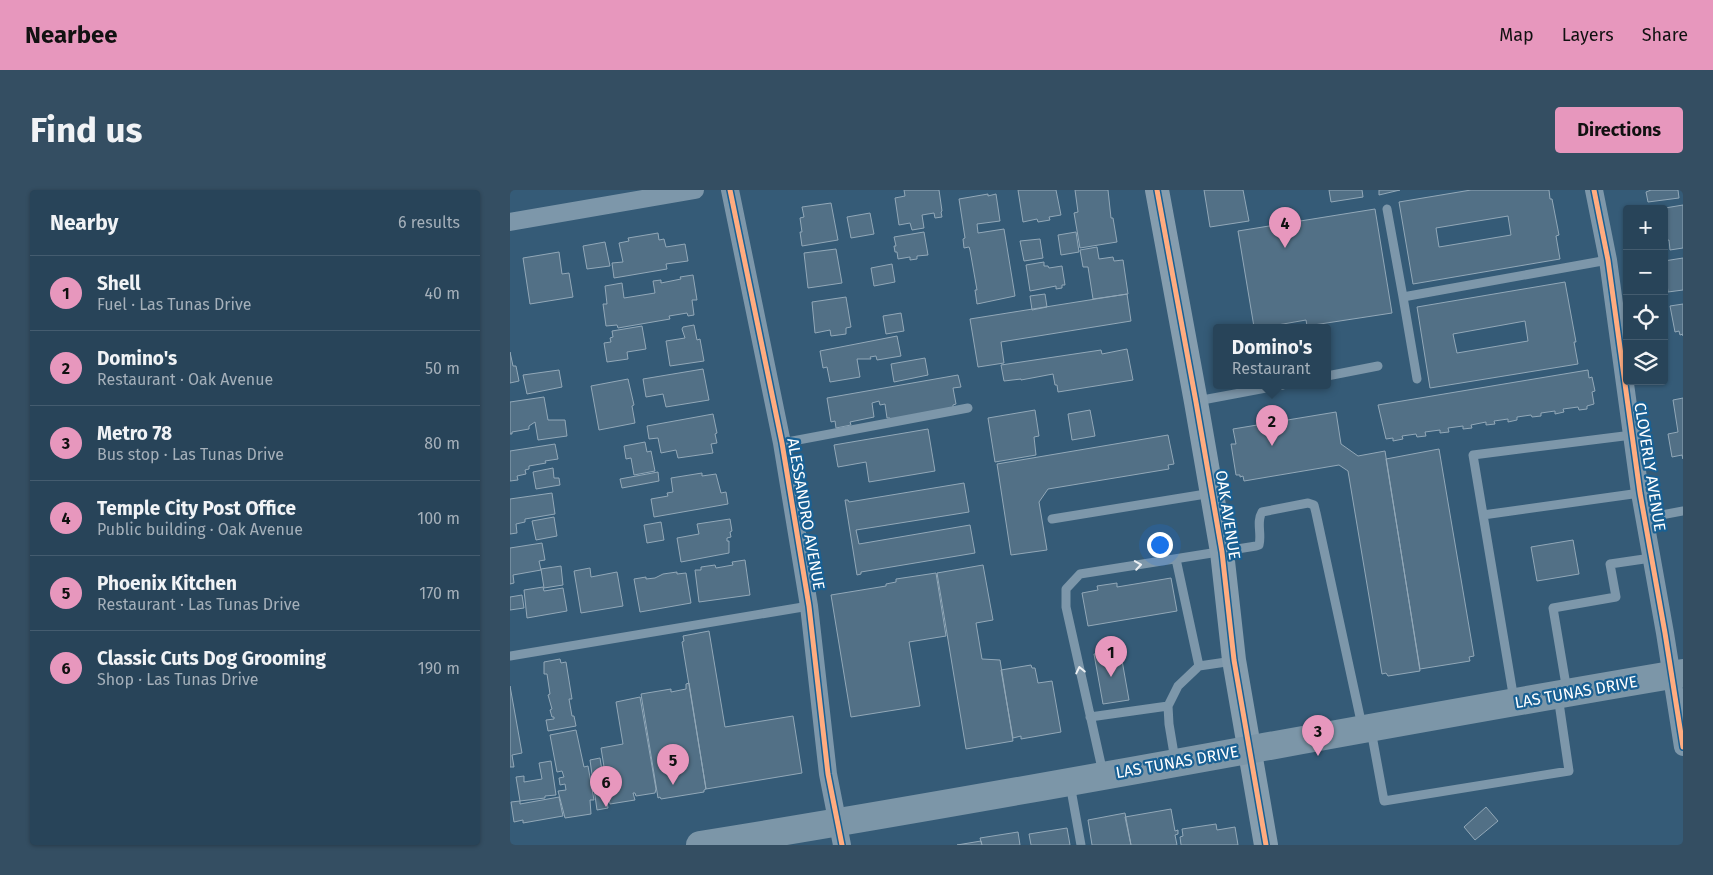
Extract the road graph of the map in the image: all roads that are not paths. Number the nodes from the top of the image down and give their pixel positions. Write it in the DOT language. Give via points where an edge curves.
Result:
graph roads {
  1 [pos="695,190"];
  2 [pos="730,190"];
  3 [pos="1157,190"];
  4 [pos="1594,190"];
  5 [pos="1387,209"];
  6 [pos="510,222"];
  7 [pos="1608,260"];
  8 [pos="1403,297"];
  9 [pos="1378,366"];
  10 [pos="1331,375"];
  11 [pos="1417,378"];
  12 [pos="1263,389"];
  13 [pos="1196,402"];
  14 [pos="968,408"];
  15 [pos="1632,435"];
  16 [pos="782,443"];
  17 [pos="1212,493"];
  18 [pos="1640,493"];
  19 [pos="1683,511"];
  20 [pos="1483,515"];
  21 [pos="1645,518"];
  22 [pos="1052,520"];
  23 [pos="1222,552"];
  24 [pos="1651,558"];
  25 [pos="1176,559"];
  26 [pos="809,606"];
  27 [pos="510,656"];
  28 [pos="1234,660"];
  29 [pos="1199,666"];
  30 [pos="1678,674"];
  31 [pos="1563,694"];
  32 [pos="1515,703"];
  33 [pos="1168,706"];
  34 [pos="1090,718"];
  35 [pos="1366,728"];
  36 [pos="1683,747"];
  37 [pos="1250,749"];
  38 [pos="1176,763"];
  39 [pos="1103,775"];
  40 [pos="1070,781"];
  41 [pos="840,834"];
  42 [pos="700,845"];
  43 [pos="1081,845"];
  44 [pos="1266,845"];
  1 -- 6 [label="street"];
  2 -- 16 [label="street, ALESSANDRO AVENUE"];
  3 -- 13 [label="street, OAK AVENUE"];
  4 -- 7 [label="street, CLOVERLY AVENUE"];
  5 -- 8 [label="lane"];
  7 -- 8 [label="lane"];
  7 -- 15 [label="street, CLOVERLY AVENUE"];
  8 -- 11 [label="lane"];
  9 -- 10 [label="lane"];
  12 -- 13 [label="lane"];
  13 -- 17 [label="street, OAK AVENUE"];
  14 -- 16 [label="lane"];
  15 -- 18 [label="street, CLOVERLY AVENUE"];
  15 -- 20 [label="lane" via="1473,455"];
  16 -- 26 [label="street, ALESSANDRO AVENUE"];
  17 -- 22 [label="lane"];
  17 -- 23 [label="street, OAK AVENUE"];
  18 -- 20 [label="lane"];
  18 -- 21 [label="street, CLOVERLY AVENUE"];
  19 -- 21 [label="lane"];
  20 -- 32 [label="lane"];
  21 -- 24 [label="street, CLOVERLY AVENUE"];
  23 -- 25 [label="lane"];
  23 -- 28 [label="street, OAK AVENUE"];
  23 -- 35 [label="lane" via="1259,545 1262,512 1308,503 1314,505"];
  24 -- 30 [label="street, CLOVERLY AVENUE"];
  24 -- 31 [label="lane" via="1610,564 1616,597 1553,608"];
  25 -- 29 [label="lane"];
  34 -- 25 [label="lane, one-way" via="1066,607 1066,589 1080,574"];
  26 -- 27 [label="lane"];
  26 -- 41 [label="street, ALESSANDRO AVENUE" via="828,774"];
  28 -- 29 [label="lane"];
  28 -- 37 [label="street, OAK AVENUE"];
  29 -- 33 [label="lane" via="1178,686"];
  30 -- 31 [label="main road, LAS TUNAS DRIVE"];
  30 -- 36 [label="street, CLOVERLY AVENUE"];
  31 -- 32 [label="main road, LAS TUNAS DRIVE"];
  31 -- 35 [label="lane" via="1568,771 1384,801"];
  32 -- 35 [label="main road, LAS TUNAS DRIVE"];
  33 -- 34 [label="lane"];
  33 -- 38 [label="lane"];
  34 -- 39 [label="lane"];
  35 -- 37 [label="main road, LAS TUNAS DRIVE"];
  37 -- 38 [label="main road, LAS TUNAS DRIVE"];
  37 -- 44 [label="street, OAK AVENUE"];
  38 -- 39 [label="main road, LAS TUNAS DRIVE"];
  39 -- 40 [label="main road, LAS TUNAS DRIVE"];
  40 -- 41 [label="main road, LAS TUNAS DRIVE"];
  40 -- 43 [label="lane"];
  41 -- 42 [label="main road, LAS TUNAS DRIVE"];
}
